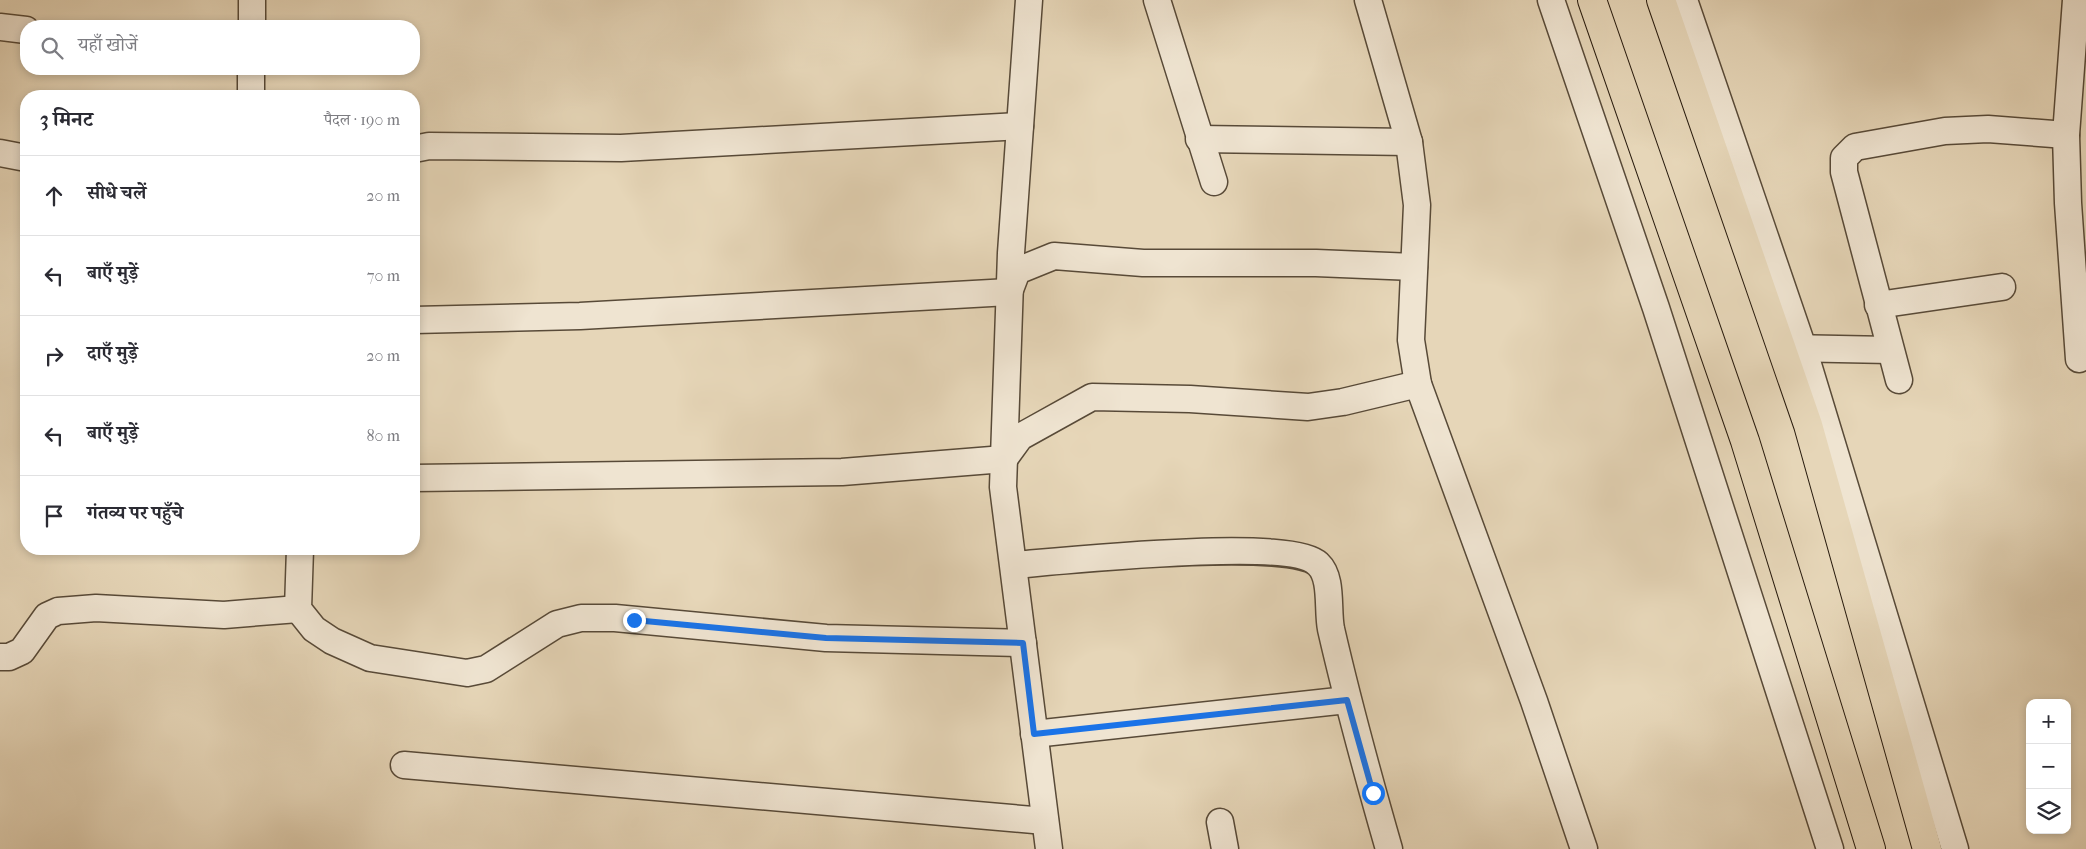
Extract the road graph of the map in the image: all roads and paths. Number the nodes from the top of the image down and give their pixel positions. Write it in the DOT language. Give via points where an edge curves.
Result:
graph roads {
  1 [pos="252,0"];
  2 [pos="1029,0"];
  3 [pos="1157,0"];
  4 [pos="1368,0"];
  5 [pos="1551,0"];
  6 [pos="1592,0"];
  7 [pos="1661,0"];
  8 [pos="1684,0"];
  9 [pos="2076,0"];
  10 [pos="252,20"];
  11 [pos="0,27"];
  12 [pos="20,29"];
  13 [pos="251,75"];
  14 [pos="251,90"];
  15 [pos="1020,126"];
  16 [pos="2066,135"];
  17 [pos="1199,139"];
  18 [pos="1409,142"];
  19 [pos="420,148"];
  20 [pos="0,153"];
  21 [pos="20,157"];
  22 [pos="1214,182"];
  23 [pos="2077,205"];
  24 [pos="1414,267"];
  25 [pos="2002,287"];
  26 [pos="1009,292"];
  27 [pos="1878,304"];
  28 [pos="420,320"];
  29 [pos="1792,348"];
  30 [pos="1890,350"];
  31 [pos="2079,358"];
  32 [pos="1899,380"];
  33 [pos="1418,384"];
  34 [pos="1004,459"];
  35 [pos="420,478"];
  36 [pos="300,555"];
  37 [pos="1014,565"];
  38 [pos="298,608"];
  39 [pos="1023,643"];
  40 [pos="0,658"];
  41 [pos="1347,700"];
  42 [pos="1034,734"];
  43 [pos="404,765"];
  44 [pos="1045,821"];
  45 [pos="1220,822"];
  46 [pos="1048,849"];
  47 [pos="1225,849"];
  48 [pos="1389,849"];
  49 [pos="1584,849"];
  50 [pos="1830,849"];
  51 [pos="1871,849"];
  52 [pos="1927,849"];
  53 [pos="1955,849"];
  1 -- 10 [label="street"];
  2 -- 15 [label="street"];
  3 -- 17 [label="street"];
  4 -- 18 [label="street"];
  5 -- 50 [label="street" via="1656,308"];
  6 -- 51 [label="highway" via="1745,441"];
  7 -- 29 [label="highway"];
  8 -- 29 [label="street"];
  9 -- 16 [label="street"];
  11 -- 12 [label="street"];
  13 -- 14 [label="street"];
  15 -- 19 [label="street" via="621,148"];
  15 -- 26 [label="street"];
  16 -- 23 [label="street"];
  16 -- 27 [label="street" via="1988,129 1945,131 1855,147 1844,158 1844,172"];
  17 -- 18 [label="street"];
  17 -- 22 [label="street"];
  18 -- 24 [label="street" via="1417,205"];
  20 -- 21 [label="street"];
  23 -- 31 [label="street"];
  24 -- 26 [label="street" via="1316,263 1144,263 1054,256 1018,271"];
  24 -- 33 [label="street" via="1411,340"];
  25 -- 27 [label="street"];
  26 -- 28 [label="street" via="580,316"];
  26 -- 34 [label="street"];
  27 -- 30 [label="street"];
  29 -- 30 [label="street"];
  29 -- 52 [label="highway" via="1808,425"];
  29 -- 53 [label="street"];
  30 -- 32 [label="street"];
  33 -- 34 [label="street" via="1308,407 1190,399 1092,397 1020,438"];
  33 -- 49 [label="street" via="1534,701"];
  34 -- 35 [label="street" via="842,472"];
  34 -- 37 [label="street" via="1003,487"];
  36 -- 38 [label="street"];
  37 -- 39 [label="street"];
  37 -- 41 [label="street" via="1146,554 1259,552 1306,556 1318,564 1328,578 1330,622"];
  38 -- 39 [label="street" via="314,629 370,658 467,673 486,669 558,624 581,618 615,618 826,638"];
  38 -- 40 [label="street" via="224,615 96,608 58,611 47,616 22,651 10,658"];
  39 -- 42 [label="street"];
  41 -- 42 [label="street"];
  41 -- 48 [label="street"];
  42 -- 44 [label="street"];
  43 -- 44 [label="street"];
  44 -- 46 [label="street"];
  45 -- 47 [label="street"];
}
